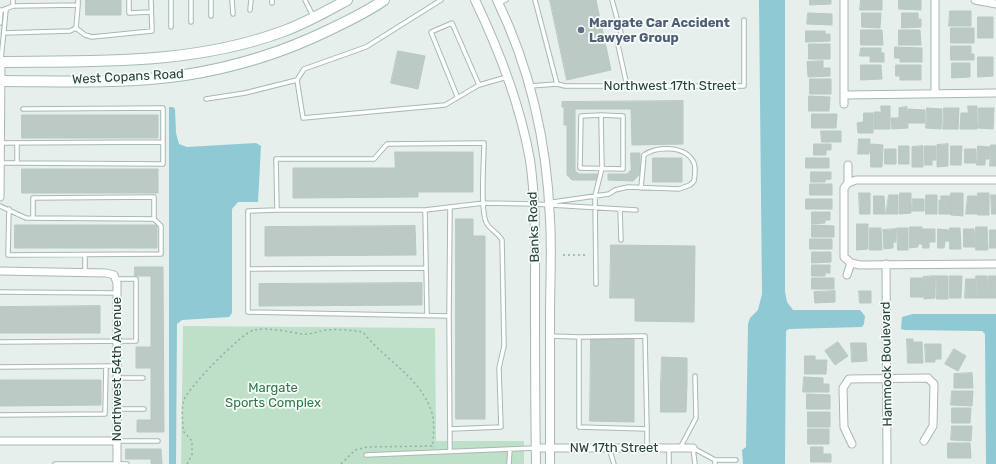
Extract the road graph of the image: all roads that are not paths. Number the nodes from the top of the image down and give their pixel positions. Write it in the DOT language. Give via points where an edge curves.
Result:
graph roads {
  1 [pos="12,0"];
  2 [pos="78,0"];
  3 [pos="129,0"];
  4 [pos="151,0"];
  5 [pos="171,0"];
  6 [pos="191,0"];
  7 [pos="211,0"];
  8 [pos="232,0"];
  9 [pos="250,0"];
  10 [pos="305,0"];
  11 [pos="347,0"];
  12 [pos="384,0"];
  13 [pos="441,0"];
  14 [pos="475,0"];
  15 [pos="535,0"];
  16 [pos="612,0"];
  17 [pos="844,0"];
  18 [pos="935,0"];
  19 [pos="975,0"];
  20 [pos="500,1"];
  21 [pos="996,4"];
  22 [pos="78,5"];
  23 [pos="13,6"];
  24 [pos="2,10"];
  25 [pos="250,10"];
  26 [pos="151,12"];
  27 [pos="232,14"];
  28 [pos="211,16"];
  29 [pos="313,17"];
  30 [pos="744,20"];
  31 [pos="191,22"];
  32 [pos="0,23"];
  33 [pos="171,27"];
  34 [pos="76,28"];
  35 [pos="4,33"];
  36 [pos="0,62"];
  37 [pos="508,77"];
  38 [pos="297,80"];
  39 [pos="0,81"];
  40 [pos="556,84"];
  41 [pos="479,85"];
  42 [pos="530,86"];
  43 [pos="627,86"];
  44 [pos="935,93"];
  45 [pos="996,94"];
  46 [pos="845,95"];
  47 [pos="457,96"];
  48 [pos="206,99"];
  49 [pos="844,104"];
  50 [pos="23,109"];
  51 [pos="601,115"];
  52 [pos="163,142"];
  53 [pos="0,143"];
  54 [pos="16,144"];
  55 [pos="0,163"];
  56 [pos="17,163"];
  57 [pos="848,165"];
  58 [pos="602,168"];
  59 [pos="0,173"];
  60 [pos="996,180"];
  61 [pos="848,183"];
  62 [pos="641,188"];
  63 [pos="596,196"];
  64 [pos="0,197"];
  65 [pos="484,203"];
  66 [pos="534,204"];
  67 [pos="0,206"];
  68 [pos="450,206"];
  69 [pos="549,206"];
  70 [pos="596,208"];
  71 [pos="9,209"];
  72 [pos="277,210"];
  73 [pos="425,210"];
  74 [pos="620,210"];
  75 [pos="636,210"];
  76 [pos="33,218"];
  77 [pos="154,219"];
  78 [pos="621,240"];
  79 [pos="85,254"];
  80 [pos="851,263"];
  81 [pos="886,264"];
  82 [pos="996,264"];
  83 [pos="426,268"];
  84 [pos="249,269"];
  85 [pos="0,271"];
  86 [pos="85,273"];
  87 [pos="847,275"];
  88 [pos="115,277"];
  89 [pos="596,284"];
  90 [pos="0,292"];
  91 [pos="117,293"];
  92 [pos="427,316"];
  93 [pos="449,316"];
  94 [pos="550,336"];
  95 [pos="580,337"];
  96 [pos="117,341"];
  97 [pos="0,342"];
  98 [pos="106,366"];
  99 [pos="117,366"];
  100 [pos="0,367"];
  101 [pos="696,376"];
  102 [pos="117,378"];
  103 [pos="143,378"];
  104 [pos="888,378"];
  105 [pos="144,408"];
  106 [pos="117,409"];
  107 [pos="0,416"];
  108 [pos="450,429"];
  109 [pos="646,429"];
  110 [pos="0,441"];
  111 [pos="117,441"];
  112 [pos="158,441"];
  113 [pos="924,441"];
  114 [pos="852,444"];
  115 [pos="536,448"];
  116 [pos="550,448"];
  117 [pos="610,448"];
  118 [pos="647,448"];
  119 [pos="669,448"];
  120 [pos="680,448"];
  121 [pos="693,448"];
  122 [pos="510,449"];
  123 [pos="450,451"];
  124 [pos="366,455"];
  125 [pos="736,460"];
  126 [pos="715,462"];
  127 [pos="55,464"];
  128 [pos="96,464"];
  129 [pos="117,464"];
  130 [pos="126,464"];
  131 [pos="509,464"];
  132 [pos="536,464"];
  133 [pos="550,464"];
  134 [pos="614,464"];
  135 [pos="669,464"];
  136 [pos="695,464"];
  137 [pos="887,464"];
  1 -- 23 [label="lane"];
  2 -- 22 [label="lane"];
  3 -- 26 [label="lane" via="129,13"];
  4 -- 26 [label="lane"];
  5 -- 33 [label="lane"];
  6 -- 31 [label="lane"];
  7 -- 28 [label="lane"];
  8 -- 27 [label="lane"];
  9 -- 25 [label="lane"];
  10 -- 29 [label="lane"];
  11 -- 29 [label="main road, West Copans Road"];
  12 -- 39 [label="main road, West Copans Road" via="370,11 294,47 221,69 184,76 151,78"];
  13 -- 38 [label="lane" via="366,47 304,69"];
  14 -- 37 [label="street, Banks Road"];
  15 -- 40 [label="lane"];
  16 -- 43 [label="lane" via="621,33 618,45"];
  17 -- 46 [label="street"];
  18 -- 44 [label="street"];
  19 -- 21 [label="street"];
  20 -- 42 [label="street, Banks Road"];
  22 -- 23 [label="lane"];
  22 -- 34 [label="lane"];
  23 -- 24 [label="lane"];
  24 -- 32 [label="lane"];
  24 -- 35 [label="lane"];
  26 -- 34 [label="lane" via="152,31 92,37"];
  29 -- 36 [label="main road, West Copans Road" via="285,31 184,56 147,60"];
  30 -- 43 [label="lane, Northwest 17th Street" via="744,86"];
  34 -- 35 [label="lane" via="70,31"];
  35 -- 36 [label="lane"];
  36 -- 39 [label="street"];
  37 -- 41 [label="lane"];
  37 -- 66 [label="street, Banks Road" via="524,132 532,173"];
  38 -- 47 [label="lane" via="303,118 445,105"];
  38 -- 48 [label="lane" via="246,93"];
  39 -- 53 [label="street"];
  40 -- 42 [label="lane, Northwest 17th Street"];
  40 -- 43 [label="lane, Northwest 17th Street"];
  41 -- 47 [label="lane"];
  41 -- 47 [label="lane" via="452,23 431,32"];
  42 -- 69 [label="street, Banks Road" via="540,130"];
  44 -- 45 [label="street"];
  44 -- 46 [label="street"];
  46 -- 49 [label="street"];
  50 -- 52 [label="lane" via="163,108"];
  51 -- 58 [label="lane"];
  51 -- 58 [label="lane" via="581,116 580,168"];
  51 -- 58 [label="lane" via="623,116 623,169"];
  52 -- 54 [label="lane"];
  52 -- 56 [label="lane" via="162,164"];
  53 -- 54 [label="lane"];
  53 -- 55 [label="street"];
  54 -- 56 [label="lane"];
  55 -- 56 [label="lane"];
  55 -- 59 [label="street"];
  57 -- 61 [label="street"];
  58 -- 63 [label="lane"];
  59 -- 64 [label="street"];
  60 -- 61 [label="street" via="856,180"];
  61 -- 80 [label="street" via="844,188 844,257"];
  62 -- 62 [label="lane" via="683,188 694,181 694,163 678,150 648,152 644,156"];
  62 -- 63 [label="lane" via="621,188 609,194"];
  63 -- 69 [label="lane" via="553,202"];
  63 -- 70 [label="lane"];
  65 -- 66 [label="lane"];
  65 -- 68 [label="lane"];
  65 -- 72 [label="lane" via="484,143 387,144 374,159 276,158"];
  65 -- 108 [label="lane" via="486,223 502,240 504,346 499,368 501,427"];
  66 -- 69 [label="lane"];
  66 -- 115 [label="street, Banks Road"];
  67 -- 71 [label="lane"];
  68 -- 73 [label="lane"];
  68 -- 93 [label="lane"];
  69 -- 70 [label="lane"];
  69 -- 94 [label="street, Banks Road"];
  70 -- 74 [label="lane"];
  70 -- 89 [label="lane"];
  71 -- 76 [label="lane" via="26,218"];
  71 -- 79 [label="lane" via="8,255"];
  72 -- 73 [label="lane"];
  72 -- 84 [label="lane" via="248,211"];
  73 -- 83 [label="lane"];
  74 -- 75 [label="lane"];
  74 -- 78 [label="lane"];
  76 -- 77 [label="lane"];
  76 -- 77 [label="lane" via="33,198 154,197"];
  77 -- 79 [label="lane" via="161,226 161,254"];
  79 -- 86 [label="lane"];
  80 -- 81 [label="street"];
  80 -- 87 [label="street"];
  81 -- 82 [label="street"];
  81 -- 104 [label="street, Hammock Boulevard"];
  83 -- 84 [label="lane"];
  83 -- 92 [label="lane"];
  84 -- 92 [label="lane" via="248,312"];
  85 -- 86 [label="street"];
  86 -- 88 [label="street"];
  88 -- 91 [label="street, Northwest 54th Avenue"];
  88 -- 96 [label="lane" via="136,279 136,341"];
  90 -- 91 [label="lane"];
  91 -- 96 [label="street, Northwest 54th Avenue"];
  92 -- 93 [label="lane"];
  93 -- 108 [label="lane"];
  94 -- 95 [label="lane"];
  94 -- 116 [label="street, Banks Road"];
  95 -- 109 [label="lane" via="579,427"];
  95 -- 109 [label="lane" via="645,336"];
  96 -- 97 [label="lane"];
  96 -- 99 [label="street, Northwest 54th Avenue"];
  98 -- 99 [label="lane"];
  98 -- 100 [label="lane"];
  98 -- 107 [label="lane" via="105,414"];
  99 -- 102 [label="street, Northwest 54th Avenue"];
  101 -- 120 [label="lane" via="696,418"];
  102 -- 103 [label="lane"];
  102 -- 106 [label="street, Northwest 54th Avenue"];
  104 -- 113 [label="street" via="928,378 934,384 933,426"];
  104 -- 114 [label="street" via="849,379 843,388 844,427"];
  104 -- 137 [label="street, Hammock Boulevard"];
  105 -- 106 [label="lane"];
  106 -- 111 [label="street, Northwest 54th Avenue"];
  108 -- 123 [label="lane"];
  109 -- 118 [label="lane"];
  110 -- 111 [label="street"];
  111 -- 112 [label="lane"];
  111 -- 129 [label="street, Northwest 54th Avenue"];
  115 -- 116 [label="street, NW 17th Street"];
  115 -- 122 [label="lane"];
  115 -- 132 [label="street, Banks Road"];
  116 -- 117 [label="street, NW 17th Street"];
  116 -- 133 [label="street, Banks Road"];
  117 -- 118 [label="street, NW 17th Street"];
  117 -- 134 [label="lane"];
  118 -- 119 [label="street, NW 17th Street"];
  119 -- 120 [label="street, NW 17th Street"];
  119 -- 135 [label="lane"];
  120 -- 121 [label="street, NW 17th Street"];
  121 -- 126 [label="lane"];
  121 -- 136 [label="lane"];
  122 -- 123 [label="lane"];
  122 -- 131 [label="lane"];
  123 -- 124 [label="lane"];
  125 -- 126 [label="lane"];
  127 -- 128 [label="lane"];
  128 -- 129 [label="lane"];
  129 -- 130 [label="lane"];
}
